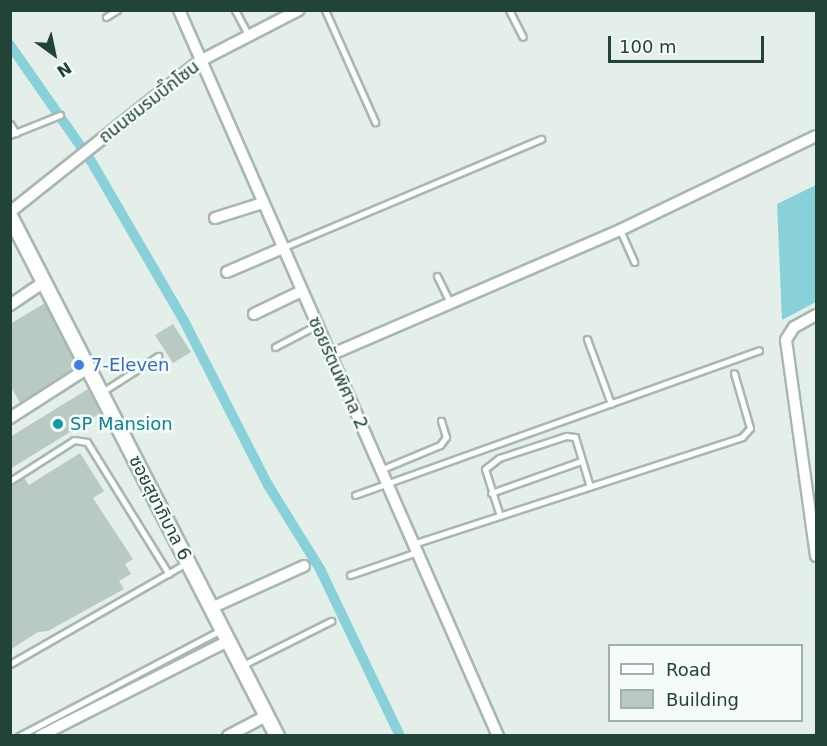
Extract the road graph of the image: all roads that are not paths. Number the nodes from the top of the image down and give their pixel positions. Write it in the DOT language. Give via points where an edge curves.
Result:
graph roads {
  1 [pos="117,10"];
  2 [pos="179,10"];
  3 [pos="235,10"];
  4 [pos="299,10"];
  5 [pos="325,10"];
  6 [pos="509,10"];
  7 [pos="106,17"];
  8 [pos="249,36"];
  9 [pos="523,37"];
  10 [pos="200,61"];
  11 [pos="60,115"];
  12 [pos="375,122"];
  13 [pos="10,124"];
  14 [pos="13,134"];
  15 [pos="816,136"];
  16 [pos="541,139"];
  17 [pos="262,203"];
  18 [pos="10,214"];
  19 [pos="215,218"];
  20 [pos="620,230"];
  21 [pos="283,248"];
  22 [pos="634,262"];
  23 [pos="227,272"];
  24 [pos="437,276"];
  25 [pos="44,282"];
  26 [pos="302,291"];
  27 [pos="450,304"];
  28 [pos="10,305"];
  29 [pos="254,314"];
  30 [pos="816,315"];
  31 [pos="316,325"];
  32 [pos="587,339"];
  33 [pos="276,347"];
  34 [pos="759,350"];
  35 [pos="330,355"];
  36 [pos="158,356"];
  37 [pos="88,368"];
  38 [pos="734,373"];
  39 [pos="101,393"];
  40 [pos="611,404"];
  41 [pos="10,418"];
  42 [pos="441,421"];
  43 [pos="581,461"];
  44 [pos="380,470"];
  45 [pos="10,481"];
  46 [pos="386,482"];
  47 [pos="590,487"];
  48 [pos="491,493"];
  49 [pos="355,495"];
  50 [pos="500,516"];
  51 [pos="415,548"];
  52 [pos="816,556"];
  53 [pos="187,561"];
  54 [pos="304,566"];
  55 [pos="169,574"];
  56 [pos="350,575"];
  57 [pos="211,608"];
  58 [pos="331,621"];
  59 [pos="225,635"];
  60 [pos="10,664"];
  61 [pos="241,666"];
  62 [pos="266,716"];
  63 [pos="57,732"];
  64 [pos="19,735"];
  65 [pos="40,735"];
  66 [pos="228,735"];
  67 [pos="276,735"];
  68 [pos="498,735"];
  1 -- 7 [label="lane"];
  2 -- 10 [label="street, ซอยรัตนพิศาล 2"];
  3 -- 8 [label="lane"];
  4 -- 8 [label="street, ถนนชมรมบิ๊กโซน"];
  5 -- 12 [label="lane"];
  6 -- 9 [label="lane"];
  8 -- 10 [label="street, ถนนชมรมบิ๊กโซน"];
  10 -- 17 [label="street, ซอยรัตนพิศาล 2"];
  10 -- 18 [label="street, ถนนชมรมบิ๊กโซน"];
  11 -- 14 [label="lane"];
  13 -- 14 [label="lane"];
  15 -- 20 [label="street"];
  16 -- 21 [label="lane"];
  17 -- 19 [label="street"];
  17 -- 21 [label="street, ซอยรัตนพิศาล 2"];
  18 -- 25 [label="street, ซอยสุขาภิบาล 6"];
  20 -- 22 [label="lane"];
  20 -- 27 [label="street"];
  21 -- 23 [label="street"];
  21 -- 26 [label="street, ซอยรัตนพิศาล 2"];
  24 -- 27 [label="lane"];
  25 -- 28 [label="street"];
  25 -- 37 [label="street, ซอยสุขาภิบาล 6"];
  26 -- 29 [label="street"];
  26 -- 31 [label="street, ซอยรัตนพิศาล 2"];
  27 -- 35 [label="street"];
  30 -- 52 [label="street" via="794,327 786,340"];
  31 -- 33 [label="lane"];
  31 -- 35 [label="street, ซอยรัตนพิศาล 2"];
  32 -- 40 [label="lane"];
  34 -- 40 [label="lane"];
  35 -- 44 [label="street, ซอยรัตนพิศาล 2"];
  36 -- 39 [label="lane"];
  37 -- 39 [label="street, ซอยสุขาภิบาล 6"];
  37 -- 41 [label="street"];
  38 -- 47 [label="lane" via="750,428 748,433"];
  39 -- 53 [label="street, ซอยสุขาภิบาล 6"];
  40 -- 46 [label="lane"];
  42 -- 44 [label="lane" via="446,437 440,445"];
  43 -- 47 [label="lane"];
  43 -- 48 [label="lane"];
  43 -- 48 [label="lane" via="574,437 566,436 507,455 485,469"];
  44 -- 46 [label="street, ซอยรัตนพิศาล 2"];
  45 -- 55 [label="lane" via="74,440 87,442"];
  46 -- 49 [label="lane"];
  46 -- 51 [label="street, ซอยรัตนพิศาล 2"];
  47 -- 50 [label="lane"];
  48 -- 50 [label="lane"];
  50 -- 51 [label="lane"];
  51 -- 56 [label="lane"];
  51 -- 68 [label="street, ซอยรัตนพิศาล 2"];
  53 -- 55 [label="lane"];
  53 -- 57 [label="street, ซอยสุขาภิบาล 6"];
  54 -- 57 [label="street"];
  55 -- 60 [label="lane"];
  57 -- 59 [label="street, ซอยสุขาภิบาล 6"];
  58 -- 61 [label="lane"];
  59 -- 61 [label="street, ซอยสุขาภิบาล 6"];
  59 -- 63 [label="street"];
  59 -- 64 [label="lane"];
  61 -- 62 [label="street, ซอยสุขาภิบาล 6"];
  62 -- 66 [label="street"];
  62 -- 67 [label="street, ซอยสุขาภิบาล 6"];
  63 -- 65 [label="street"];
}
